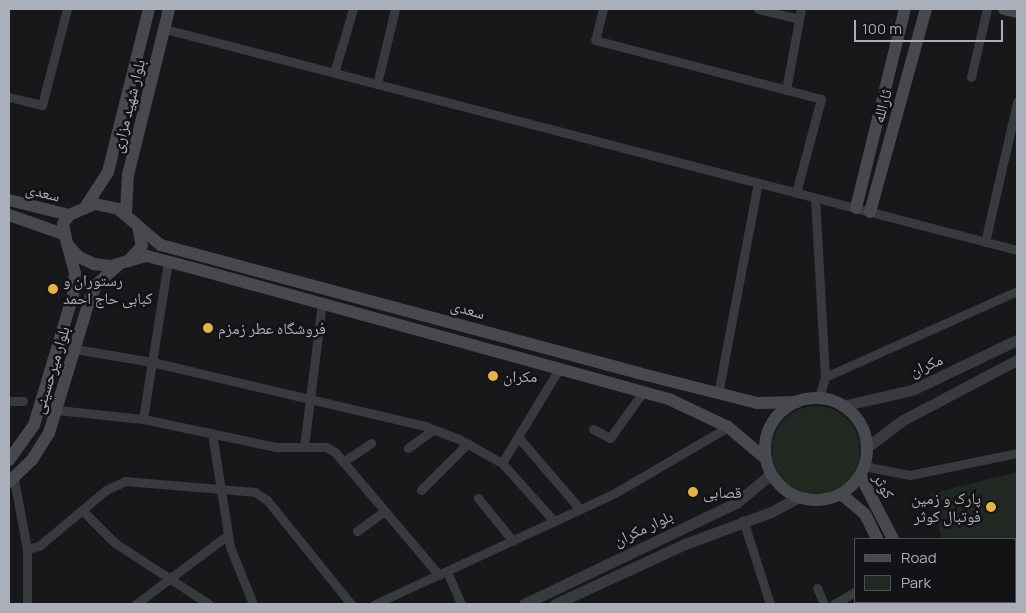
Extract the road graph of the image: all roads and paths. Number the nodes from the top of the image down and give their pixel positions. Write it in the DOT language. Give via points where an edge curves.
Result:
graph roads {
  1 [pos="67,9"];
  2 [pos="149,9"];
  3 [pos="169,9"];
  4 [pos="353,9"];
  5 [pos="395,9"];
  6 [pos="603,9"];
  7 [pos="758,9"];
  8 [pos="801,9"];
  9 [pos="906,9"];
  10 [pos="926,9"];
  11 [pos="987,9"];
  12 [pos="1004,9"];
  13 [pos="1017,12"];
  14 [pos="799,19"];
  15 [pos="165,29"];
  16 [pos="334,73"];
  17 [pos="971,77"];
  18 [pos="377,84"];
  19 [pos="786,90"];
  20 [pos="9,97"];
  21 [pos="1017,102"];
  22 [pos="758,183"];
  23 [pos="796,193"];
  24 [pos="815,198"];
  25 [pos="9,200"];
  26 [pos="86,206"];
  27 [pos="856,208"];
  28 [pos="870,212"];
  29 [pos="126,213"];
  30 [pos="9,215"];
  31 [pos="69,215"];
  32 [pos="138,226"];
  33 [pos="65,239"];
  34 [pos="985,242"];
  35 [pos="1017,250"];
  36 [pos="168,262"];
  37 [pos="123,263"];
  38 [pos="1017,291"];
  39 [pos="322,303"];
  40 [pos="1017,340"];
  41 [pos="75,349"];
  42 [pos="1017,360"];
  43 [pos="152,362"];
  44 [pos="559,369"];
  45 [pos="825,377"];
  46 [pos="643,392"];
  47 [pos="718,394"];
  48 [pos="309,398"];
  49 [pos="819,398"];
  50 [pos="9,401"];
  51 [pos="23,402"];
  52 [pos="797,402"];
  53 [pos="842,406"];
  54 [pos="57,410"];
  55 [pos="142,419"];
  56 [pos="728,427"];
  57 [pos="434,429"];
  58 [pos="593,429"];
  59 [pos="212,433"];
  60 [pos="518,437"];
  61 [pos="371,443"];
  62 [pos="468,443"];
  63 [pos="304,447"];
  64 [pos="408,448"];
  65 [pos="867,448"];
  66 [pos="1017,453"];
  67 [pos="766,459"];
  68 [pos="9,460"];
  69 [pos="343,462"];
  70 [pos="502,463"];
  71 [pos="862,470"];
  72 [pos="771,474"];
  73 [pos="12,480"];
  74 [pos="221,487"];
  75 [pos="421,490"];
  76 [pos="841,494"];
  77 [pos="799,497"];
  78 [pos="478,498"];
  79 [pos="580,509"];
  80 [pos="82,510"];
  81 [pos="384,511"];
  82 [pos="743,520"];
  83 [pos="554,521"];
  84 [pos="357,531"];
  85 [pos="228,535"];
  86 [pos="876,538"];
  87 [pos="893,538"];
  88 [pos="512,541"];
  89 [pos="28,550"];
  90 [pos="443,574"];
  91 [pos="168,580"];
  92 [pos="817,588"];
  93 [pos="854,593"];
  94 [pos="27,604"];
  95 [pos="136,604"];
  96 [pos="209,604"];
  97 [pos="253,604"];
  98 [pos="352,604"];
  99 [pos="375,604"];
  100 [pos="461,604"];
  101 [pos="524,604"];
  102 [pos="555,604"];
  103 [pos="770,604"];
  104 [pos="824,604"];
  105 [pos="834,604"];
  1 -- 20 [label="street" via="42,105"];
  2 -- 26 [label="main road, بلوار شهید مزاری" via="108,172"];
  3 -- 15 [label="main road, بلوار شهید مزاری"];
  4 -- 16 [label="street"];
  5 -- 18 [label="street"];
  6 -- 19 [label="street" via="595,40"];
  7 -- 14 [label="street"];
  8 -- 14 [label="street"];
  9 -- 27 [label="main road, ثارالله"];
  10 -- 28 [label="main road, ثارالله"];
  11 -- 17 [label="street"];
  12 -- 13 [label="main road"];
  14 -- 19 [label="street"];
  15 -- 16 [label="street"];
  15 -- 29 [label="main road, بلوار شهید مزاری" via="128,175"];
  16 -- 18 [label="street"];
  18 -- 22 [label="street"];
  19 -- 23 [label="street" via="821,99"];
  21 -- 34 [label="street"];
  22 -- 23 [label="street"];
  22 -- 47 [label="street"];
  23 -- 24 [label="street"];
  24 -- 27 [label="street"];
  24 -- 45 [label="street"];
  25 -- 31 [label="main road, سعدی"];
  26 -- 29 [label="main road" via="111,206"];
  26 -- 31 [label="main road"];
  27 -- 28 [label="street"];
  28 -- 34 [label="street"];
  29 -- 32 [label="main road"];
  30 -- 33 [label="main road, سعدی"];
  31 -- 33 [label="main road" via="63,224"];
  32 -- 37 [label="main road" via="142,246"];
  32 -- 47 [label="main road, سعدی" via="162,245"];
  33 -- 37 [label="main road" via="79,257 94,264"];
  33 -- 68 [label="main road, بلوار میرحسینی" via="75,273 73,295 34,425"];
  34 -- 35 [label="street"];
  36 -- 37 [label="main road, سعدی" via="147,256"];
  36 -- 39 [label="main road, سعدی"];
  36 -- 43 [label="street"];
  37 -- 41 [label="main road, بلوار میرحسینی" via="97,284"];
  38 -- 45 [label="street"];
  39 -- 44 [label="main road, سعدی"];
  39 -- 48 [label="street"];
  40 -- 53 [label="street, مکران" via="912,390"];
  41 -- 43 [label="street"];
  41 -- 54 [label="main road, بلوار میرحسینی"];
  42 -- 65 [label="street" via="903,420"];
  43 -- 48 [label="street"];
  43 -- 55 [label="street"];
  44 -- 46 [label="main road, سعدی"];
  44 -- 60 [label="street"];
  45 -- 49 [label="street"];
  46 -- 56 [label="main road, سعدی" via="709,415"];
  46 -- 58 [label="street" via="610,438"];
  47 -- 52 [label="main road, سعدی" via="758,403"];
  48 -- 57 [label="street"];
  48 -- 63 [label="street"];
  49 -- 52 [label="main road"];
  49 -- 53 [label="main road"];
  50 -- 51 [label="street"];
  52 -- 67 [label="main road" via="785,408 768,431"];
  53 -- 65 [label="main road" via="860,424"];
  54 -- 55 [label="street"];
  54 -- 73 [label="main road, بلوار میرحسینی" via="49,433"];
  55 -- 59 [label="street"];
  56 -- 67 [label="main road, سعدی"];
  56 -- 79 [label="street" via="616,493"];
  57 -- 62 [label="street"];
  57 -- 64 [label="street"];
  59 -- 63 [label="street" via="276,446"];
  59 -- 74 [label="street"];
  60 -- 70 [label="street"];
  60 -- 79 [label="street"];
  61 -- 69 [label="street"];
  62 -- 70 [label="street"];
  62 -- 75 [label="street"];
  63 -- 69 [label="street" via="326,447"];
  65 -- 71 [label="main road"];
  66 -- 71 [label="street" via="910,475"];
  67 -- 72 [label="main road"];
  69 -- 81 [label="street"];
  70 -- 83 [label="street"];
  71 -- 76 [label="main road"];
  71 -- 87 [label="main road, کوثر"];
  72 -- 77 [label="main road" via="787,491"];
  72 -- 101 [label="street, بلوار مکران" via="736,503"];
  73 -- 89 [label="street"];
  74 -- 80 [label="street" via="125,481 106,490"];
  74 -- 85 [label="street"];
  74 -- 98 [label="street" via="262,495"];
  76 -- 77 [label="main road" via="813,500"];
  76 -- 86 [label="main road, کوثر" via="864,514"];
  77 -- 82 [label="street, بلوار مکران" via="771,512"];
  78 -- 88 [label="street"];
  79 -- 83 [label="street"];
  80 -- 89 [label="street" via="39,546"];
  80 -- 91 [label="street" via="115,543"];
  81 -- 84 [label="street"];
  81 -- 90 [label="street"];
  82 -- 102 [label="street, بلوار مکران"];
  82 -- 103 [label="street"];
  83 -- 88 [label="street"];
  85 -- 91 [label="street"];
  85 -- 97 [label="street" via="238,571"];
  88 -- 90 [label="street"];
  89 -- 94 [label="street"];
  90 -- 99 [label="street"];
  90 -- 100 [label="street"];
  91 -- 95 [label="street"];
  91 -- 96 [label="street"];
  92 -- 104 [label="street"];
  93 -- 105 [label="street"];
}
